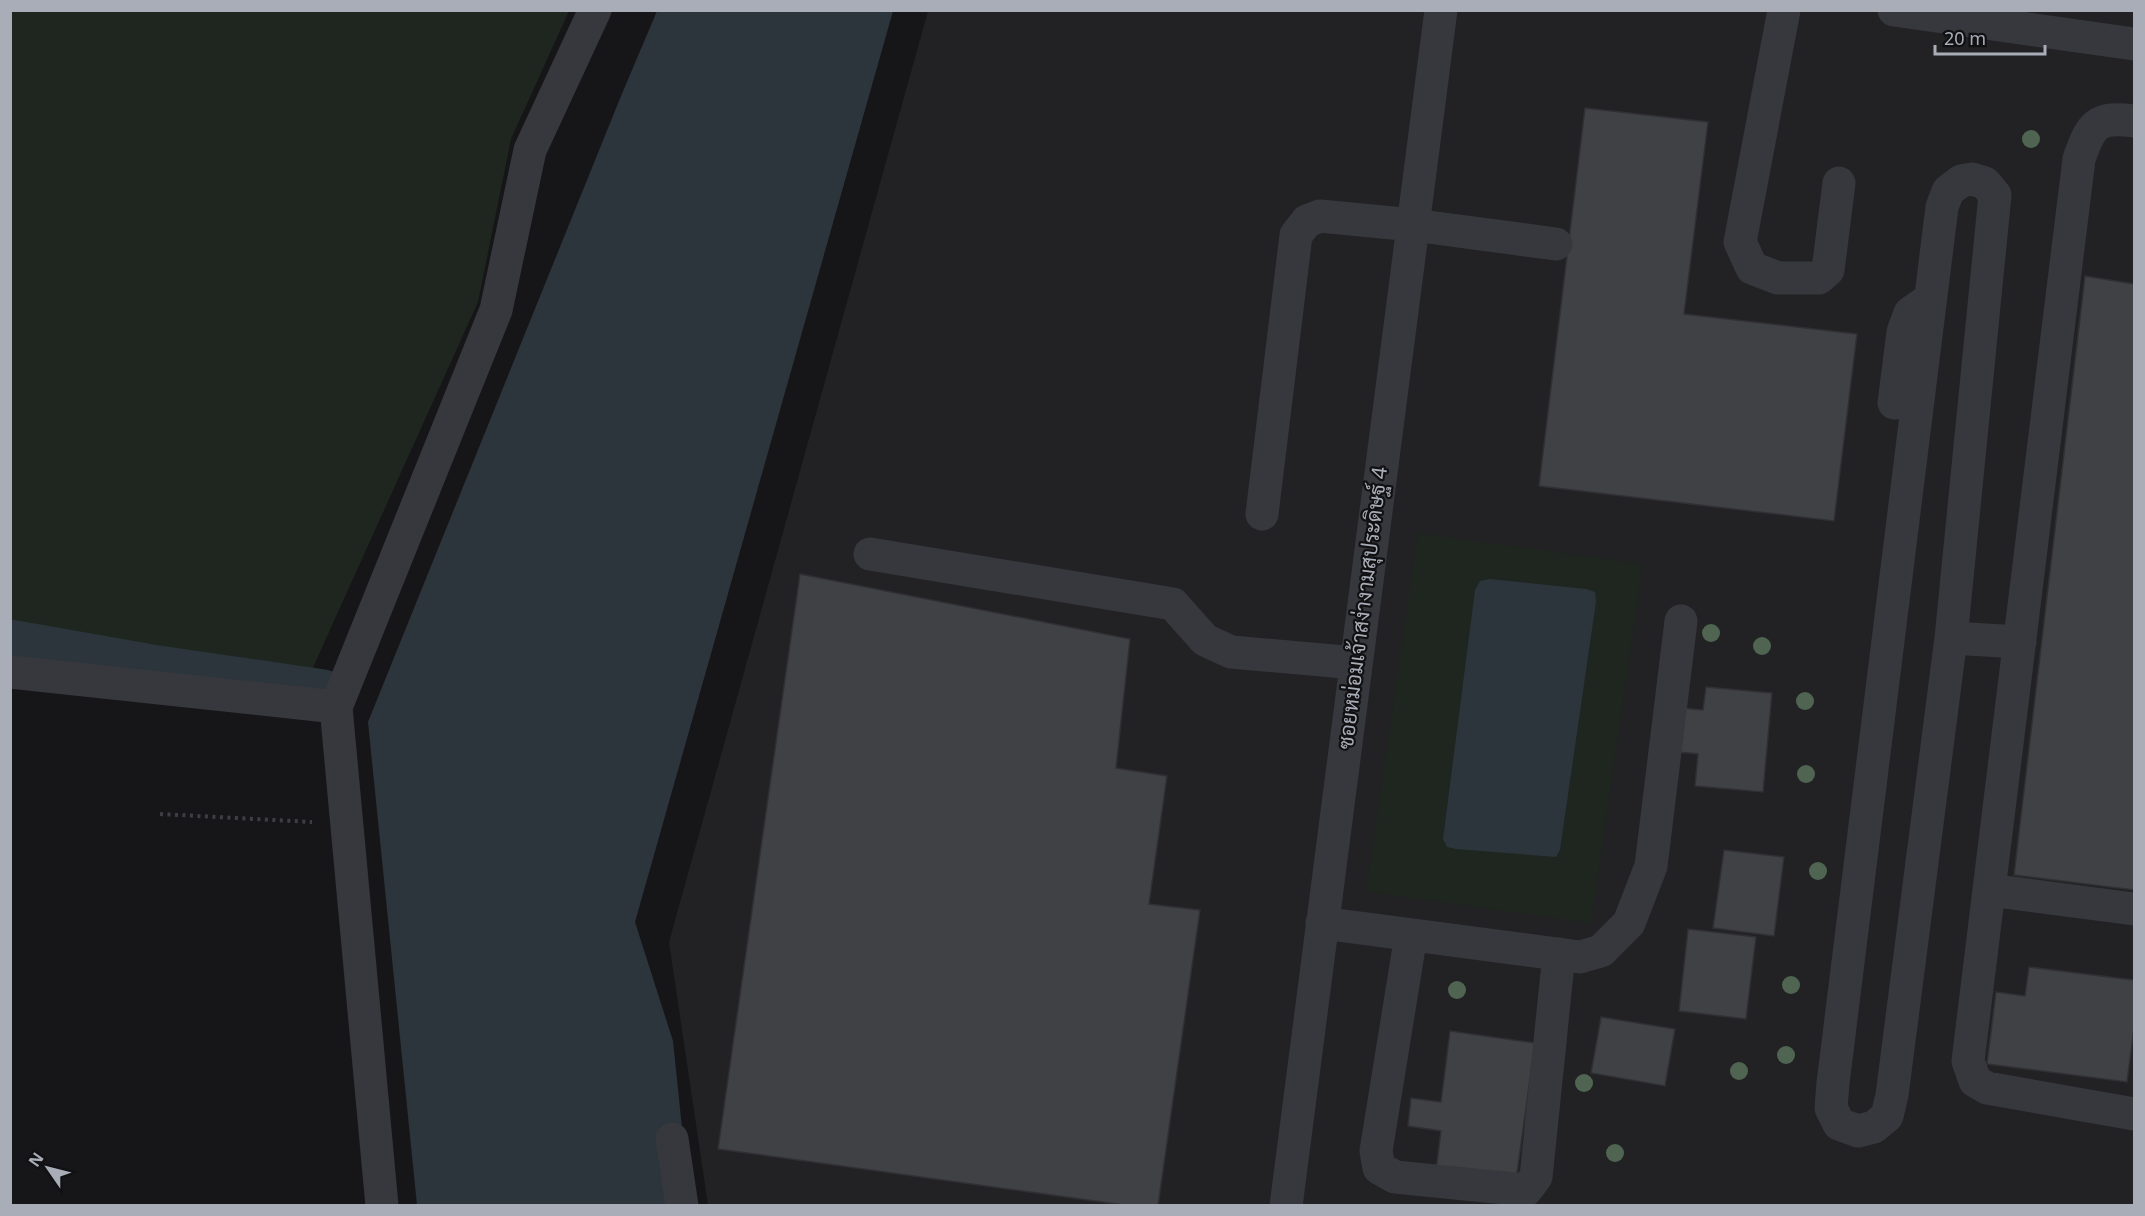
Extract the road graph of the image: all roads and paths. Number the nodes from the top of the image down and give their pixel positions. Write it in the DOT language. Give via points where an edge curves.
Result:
graph roads {
  1 [pos="595,10"];
  2 [pos="1441,10"];
  3 [pos="1784,10"];
  4 [pos="1893,10"];
  5 [pos="2134,44"];
  6 [pos="2134,121"];
  7 [pos="1839,183"];
  8 [pos="1413,225"];
  9 [pos="1556,244"];
  10 [pos="1262,514"];
  11 [pos="870,554"];
  12 [pos="1681,621"];
  13 [pos="1951,638"];
  14 [pos="2020,642"];
  15 [pos="1356,663"];
  16 [pos="10,672"];
  17 [pos="336,707"];
  18 [pos="160,814"];
  19 [pos="348,823"];
  20 [pos="1989,890"];
  21 [pos="2134,909"];
  22 [pos="1322,923"];
  23 [pos="1411,935"];
  24 [pos="1559,954"];
  25 [pos="2134,1114"];
  26 [pos="672,1139"];
  27 [pos="382,1206"];
  28 [pos="682,1206"];
  29 [pos="1286,1206"];
  1 -- 17 [label="street" via="530,150 496,310"];
  2 -- 8 [label="street, ซอยหม่อมเจ้าสง่างามสุประดิษฐ์ 4"];
  3 -- 7 [label="street" via="1740,242 1752,268 1778,278 1819,278 1828,270"];
  4 -- 5 [label="street"];
  6 -- 14 [label="street" via="2113,118 2097,124 2086,138 2079,159"];
  8 -- 9 [label="street"];
  8 -- 10 [label="street" via="1320,216 1306,221 1296,235"];
  8 -- 15 [label="street, ซอยหม่อมเจ้าสง่างามสุประดิษฐ์ 4"];
  11 -- 15 [label="street" via="1173,604 1205,640 1231,652"];
  12 -- 24 [label="street" via="1651,866 1629,923 1601,951 1580,957"];
  13 -- 13 [label="street" via="1892,1095 1887,1116 1874,1127 1858,1131 1839,1124 1832,1108 1898,561 1884,529 1884,496 1903,332 1910,313 1930,299 1942,207 1948,191 1961,181 1972,179 1985,183 1995,195"];
  13 -- 14 [label="street"];
  14 -- 20 [label="street"];
  15 -- 22 [label="street, ซอยหม่อมเจ้าสง่างามสุประดิษฐ์ 4"];
  16 -- 17 [label="street"];
  17 -- 19 [label="street"];
  18 -- 19 [label="path"];
  19 -- 27 [label="street"];
  20 -- 21 [label="street"];
  20 -- 25 [label="street" via="1968,1061 1976,1080 1987,1088"];
  22 -- 23 [label="street"];
  22 -- 29 [label="street, ซอยหม่อมเจ้าสง่างามสุประดิษฐ์ 4"];
  23 -- 24 [label="street"];
  23 -- 24 [label="street" via="1376,1151 1379,1168 1395,1177 1526,1190 1536,1177"];
  26 -- 28 [label="street"];
}
